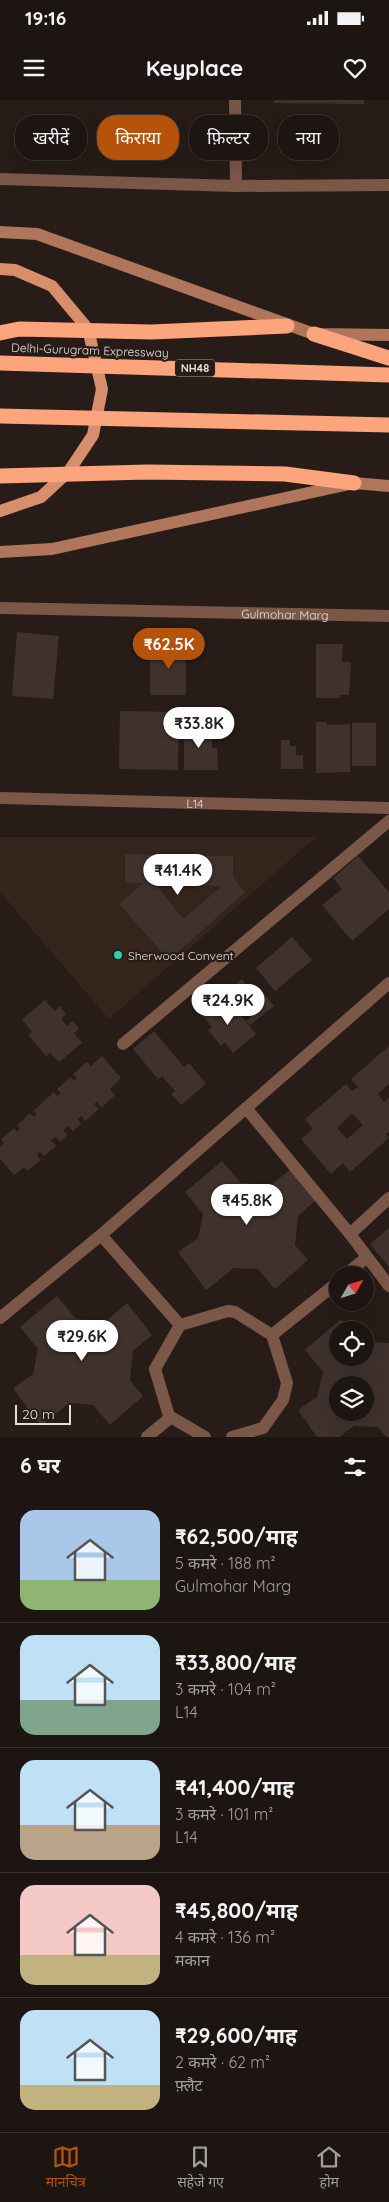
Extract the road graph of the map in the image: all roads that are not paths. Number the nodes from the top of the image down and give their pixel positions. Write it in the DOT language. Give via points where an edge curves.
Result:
graph roads {
  1 [pos="235,100"];
  2 [pos="0,180"];
  3 [pos="389,185"];
  4 [pos="236,186"];
  5 [pos="0,232"];
  6 [pos="0,269"];
  7 [pos="287,326"];
  8 [pos="0,333"];
  9 [pos="314,334"];
  10 [pos="389,334"];
  11 [pos="389,358"];
  12 [pos="0,363"];
  13 [pos="389,375"];
  14 [pos="0,416"];
  15 [pos="389,425"];
  16 [pos="0,476"];
  17 [pos="354,483"];
  18 [pos="389,486"];
  19 [pos="0,511"];
  20 [pos="0,552"];
  21 [pos="0,608"];
  22 [pos="389,616"];
  23 [pos="0,798"];
  24 [pos="389,808"];
  25 [pos="389,821"];
  26 [pos="389,983"];
  27 [pos="123,1044"];
  28 [pos="246,1108"];
  29 [pos="389,1198"];
  30 [pos="350,1234"];
  31 [pos="101,1235"];
  32 [pos="366,1258"];
  33 [pos="357,1266"];
  34 [pos="389,1286"];
  35 [pos="329,1289"];
  36 [pos="0,1318"];
  37 [pos="180,1325"];
  38 [pos="272,1335"];
  39 [pos="170,1418"];
  40 [pos="267,1432"];
  41 [pos="147,1437"];
  42 [pos="205,1437"];
  43 [pos="232,1437"];
  1 -- 4 [label="street"];
  2 -- 4 [label="street"];
  3 -- 4 [label="street"];
  5 -- 7 [label="main road" via="37,234"];
  6 -- 19 [label="main road" via="15,270 52,286 88,328 102,389 92,435 69,471 41,497"];
  7 -- 8 [label="highway" via="152,332 19,329"];
  7 -- 9 [label="main road"];
  9 -- 10 [label="main road"];
  9 -- 11 [label="highway"];
  12 -- 13 [label="highway, Delhi-Gurugram Expressway / NH48"];
  14 -- 15 [label="highway"];
  16 -- 17 [label="highway" via="147,472 285,474"];
  17 -- 18 [label="main road"];
  17 -- 20 [label="main road" via="52,550"];
  21 -- 22 [label="street, Gulmohar Marg"];
  23 -- 24 [label="street, L14"];
  25 -- 27 [label="street"];
  26 -- 28 [label="street"];
  28 -- 30 [label="street"];
  28 -- 31 [label="street"];
  29 -- 30 [label="street"];
  30 -- 32 [label="street"];
  31 -- 36 [label="street"];
  31 -- 37 [label="street"];
  32 -- 33 [label="street"];
  32 -- 34 [label="street"];
  35 -- 38 [label="street"];
  37 -- 38 [label="street" via="228,1310"];
  37 -- 39 [label="street" via="156,1369"];
  38 -- 40 [label="street" via="287,1383 283,1400"];
  39 -- 41 [label="street"];
  39 -- 42 [label="street"];
  40 -- 43 [label="street"];
}
